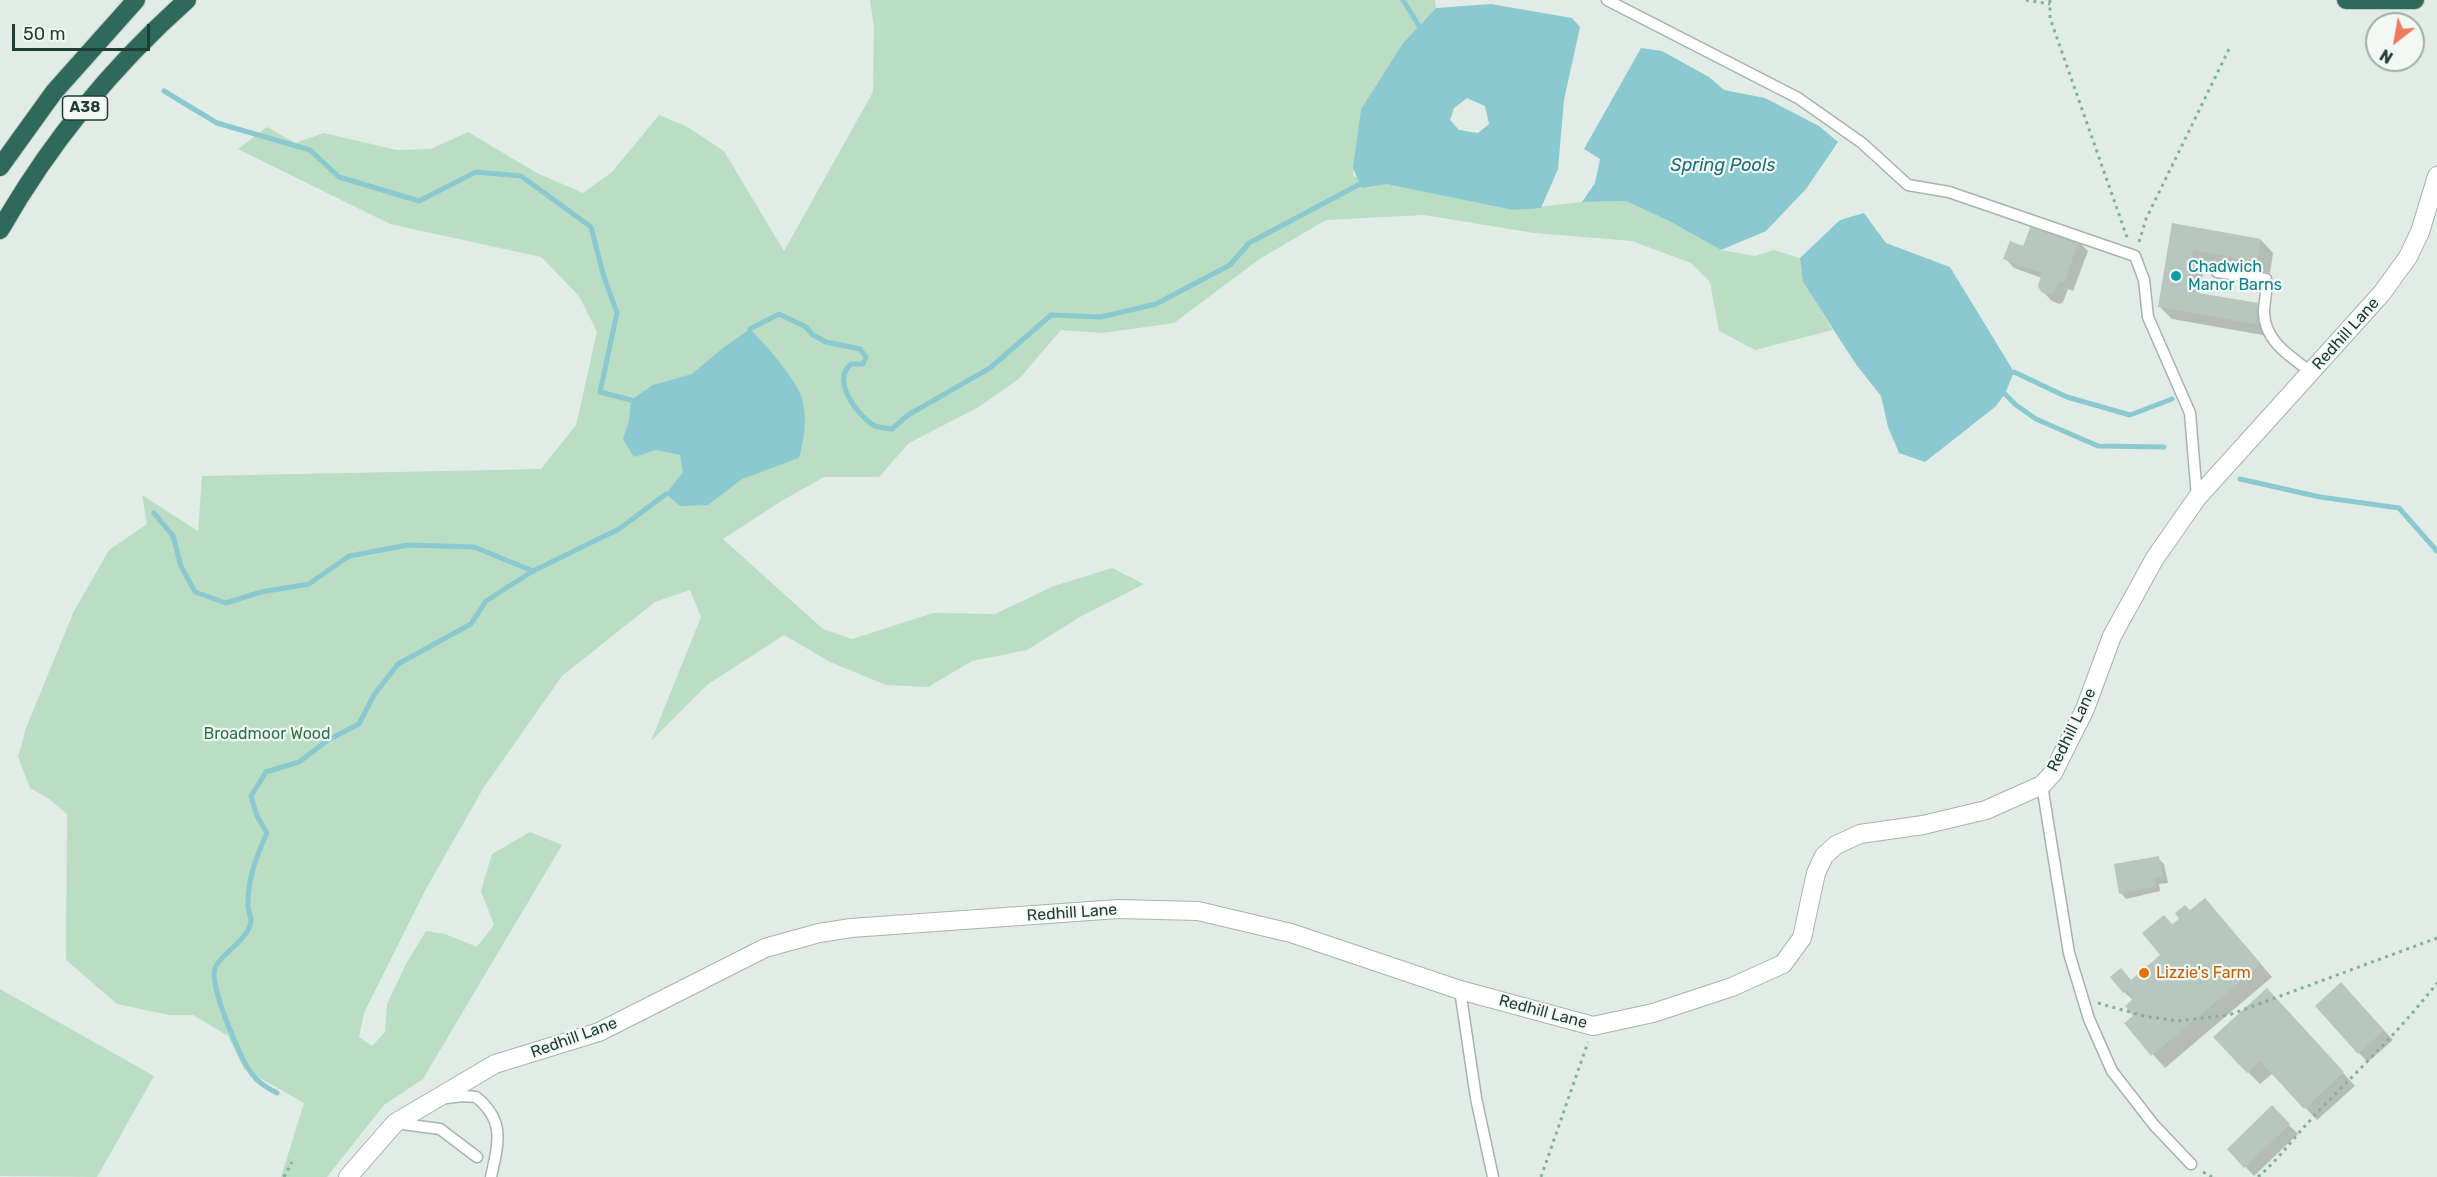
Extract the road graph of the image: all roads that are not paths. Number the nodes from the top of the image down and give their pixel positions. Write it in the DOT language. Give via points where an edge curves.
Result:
graph roads {
  1 [pos="136,0"];
  2 [pos="187,0"];
  3 [pos="1607,0"];
  4 [pos="2346,0"];
  5 [pos="2415,0"];
  6 [pos="2393,1"];
  7 [pos="0,167"];
  8 [pos="2437,176"];
  9 [pos="0,230"];
  10 [pos="2217,272"];
  11 [pos="2311,372"];
  12 [pos="2197,498"];
  13 [pos="2042,785"];
  14 [pos="1460,990"];
  15 [pos="434,1100"];
  16 [pos="395,1123"];
  17 [pos="477,1157"];
  18 [pos="2191,1164"];
  19 [pos="348,1177"];
  20 [pos="492,1177"];
  21 [pos="1493,1177"];
  1 -- 7 [label="highway, A38" via="54,92"];
  2 -- 9 [label="highway, A38" via="79,114 40,165"];
  3 -- 12 [label="lane" via="1798,98 1862,143 1908,185 1949,192 2135,255 2144,280 2148,317 2190,414"];
  4 -- 6 [label="highway"];
  5 -- 6 [label="highway"];
  8 -- 11 [label="street, Redhill Lane" via="2408,257"];
  10 -- 11 [label="lane" via="2266,279 2264,313 2271,337 2282,351"];
  11 -- 12 [label="street, Redhill Lane"];
  12 -- 13 [label="street, Redhill Lane" via="2155,558 2112,636 2085,710 2053,773"];
  13 -- 14 [label="street, Redhill Lane" via="1986,810 1860,834 1836,845 1824,856 1816,873 1802,938 1783,964 1732,987 1653,1013 1593,1026"];
  13 -- 18 [label="lane" via="2069,953 2083,999 2112,1071"];
  14 -- 15 [label="street, Redhill Lane" via="1292,933 1198,911 1118,909 851,927 765,948 599,1032 495,1064"];
  14 -- 21 [label="lane" via="1476,1098"];
  15 -- 16 [label="street, Redhill Lane"];
  15 -- 20 [label="lane" via="476,1097 494,1115 498,1142"];
  16 -- 17 [label="lane" via="440,1129"];
  16 -- 19 [label="street, Redhill Lane"];
}
